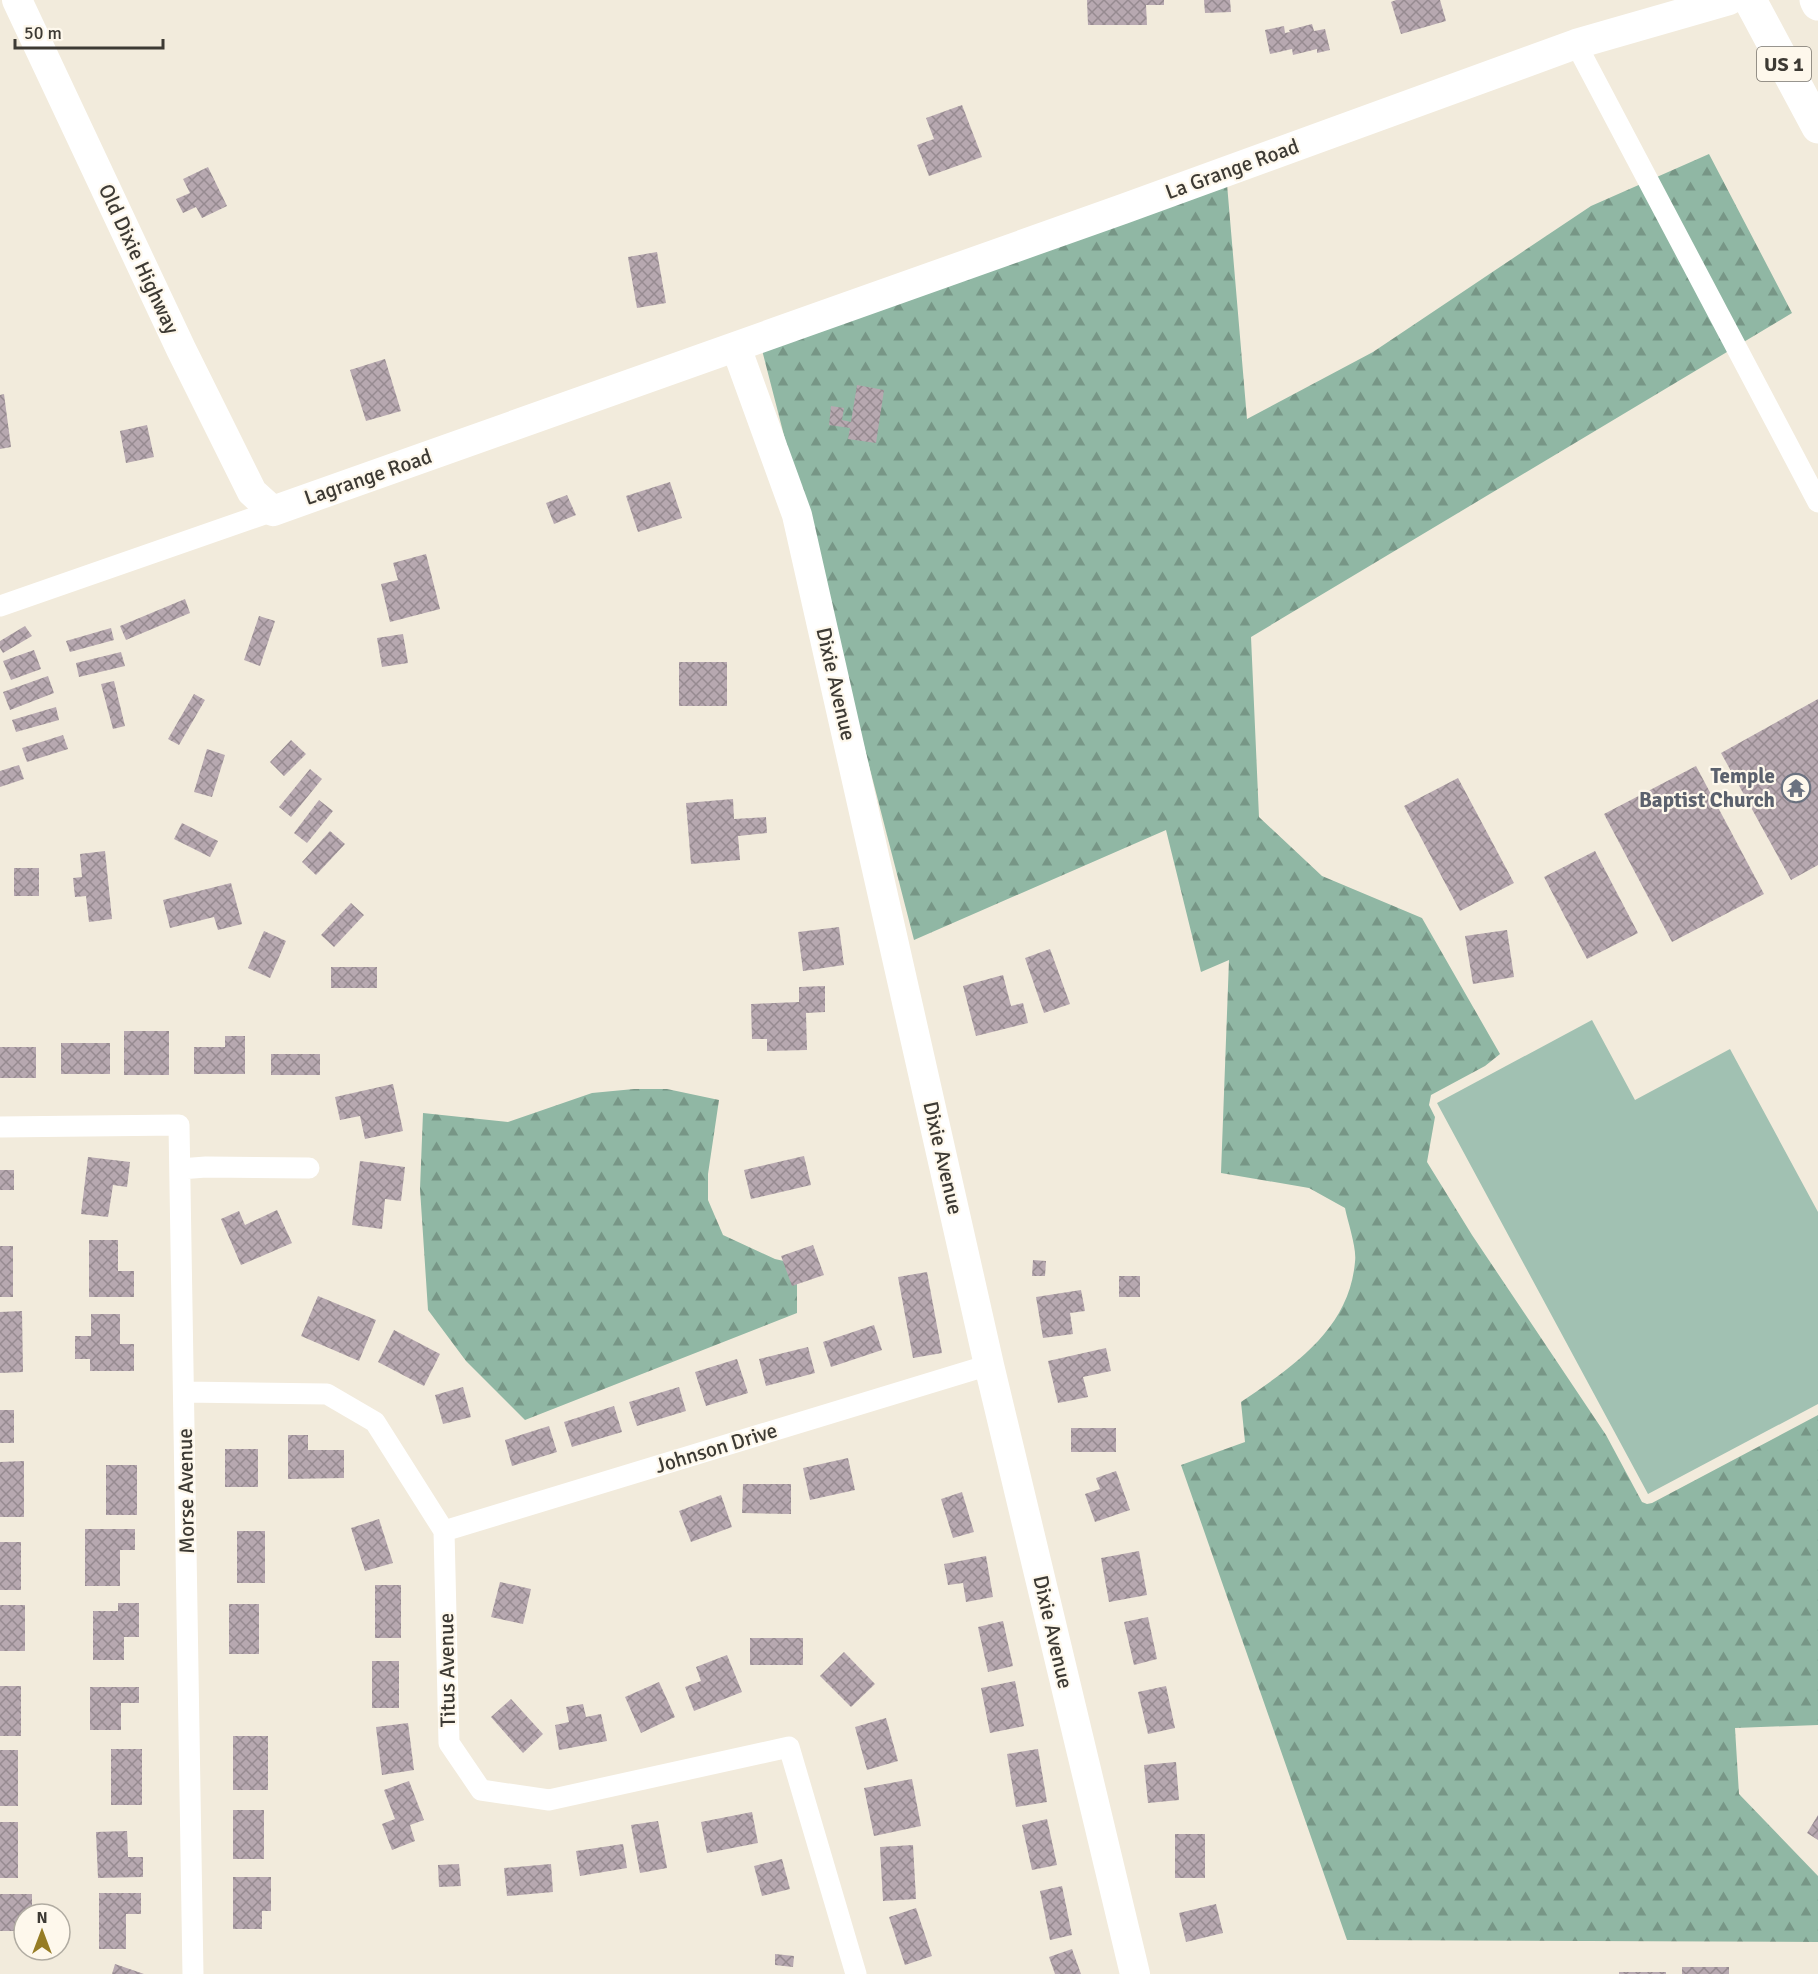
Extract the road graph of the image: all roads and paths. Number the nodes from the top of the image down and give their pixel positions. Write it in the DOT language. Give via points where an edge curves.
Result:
graph roads {
  1 [pos="17,0"];
  2 [pos="1729,0"];
  3 [pos="1750,0"];
  4 [pos="1816,0"];
  5 [pos="1818,4"];
  6 [pos="1576,44"];
  7 [pos="1818,128"];
  8 [pos="736,347"];
  9 [pos="1818,502"];
  10 [pos="273,511"];
  11 [pos="0,606"];
  12 [pos="0,1127"];
  13 [pos="309,1168"];
  14 [pos="180,1169"];
  15 [pos="989,1365"];
  16 [pos="184,1392"];
  17 [pos="444,1531"];
  18 [pos="193,1974"];
  19 [pos="856,1974"];
  20 [pos="1135,1974"];
  1 -- 10 [label="street, Old Dixie Highway" via="252,492"];
  2 -- 6 [label="street, La Grange Road"];
  3 -- 7 [label="main road, US 1"];
  4 -- 5 [label="main road"];
  6 -- 8 [label="street, La Grange Road"];
  6 -- 9 [label="street"];
  8 -- 10 [label="street, Lagrange Road"];
  8 -- 15 [label="street, Dixie Avenue" via="797,515"];
  10 -- 11 [label="street, Lagrange Road"];
  12 -- 14 [label="street, Morse Avenue" via="179,1125"];
  13 -- 14 [label="street"];
  14 -- 16 [label="street, Morse Avenue"];
  15 -- 17 [label="street, Johnson Drive"];
  15 -- 20 [label="street, Dixie Avenue"];
  16 -- 17 [label="street" via="327,1394 375,1422"];
  16 -- 18 [label="street, Morse Avenue"];
  17 -- 19 [label="street, Titus Avenue" via="449,1743 481,1790 549,1800 789,1747"];
}
